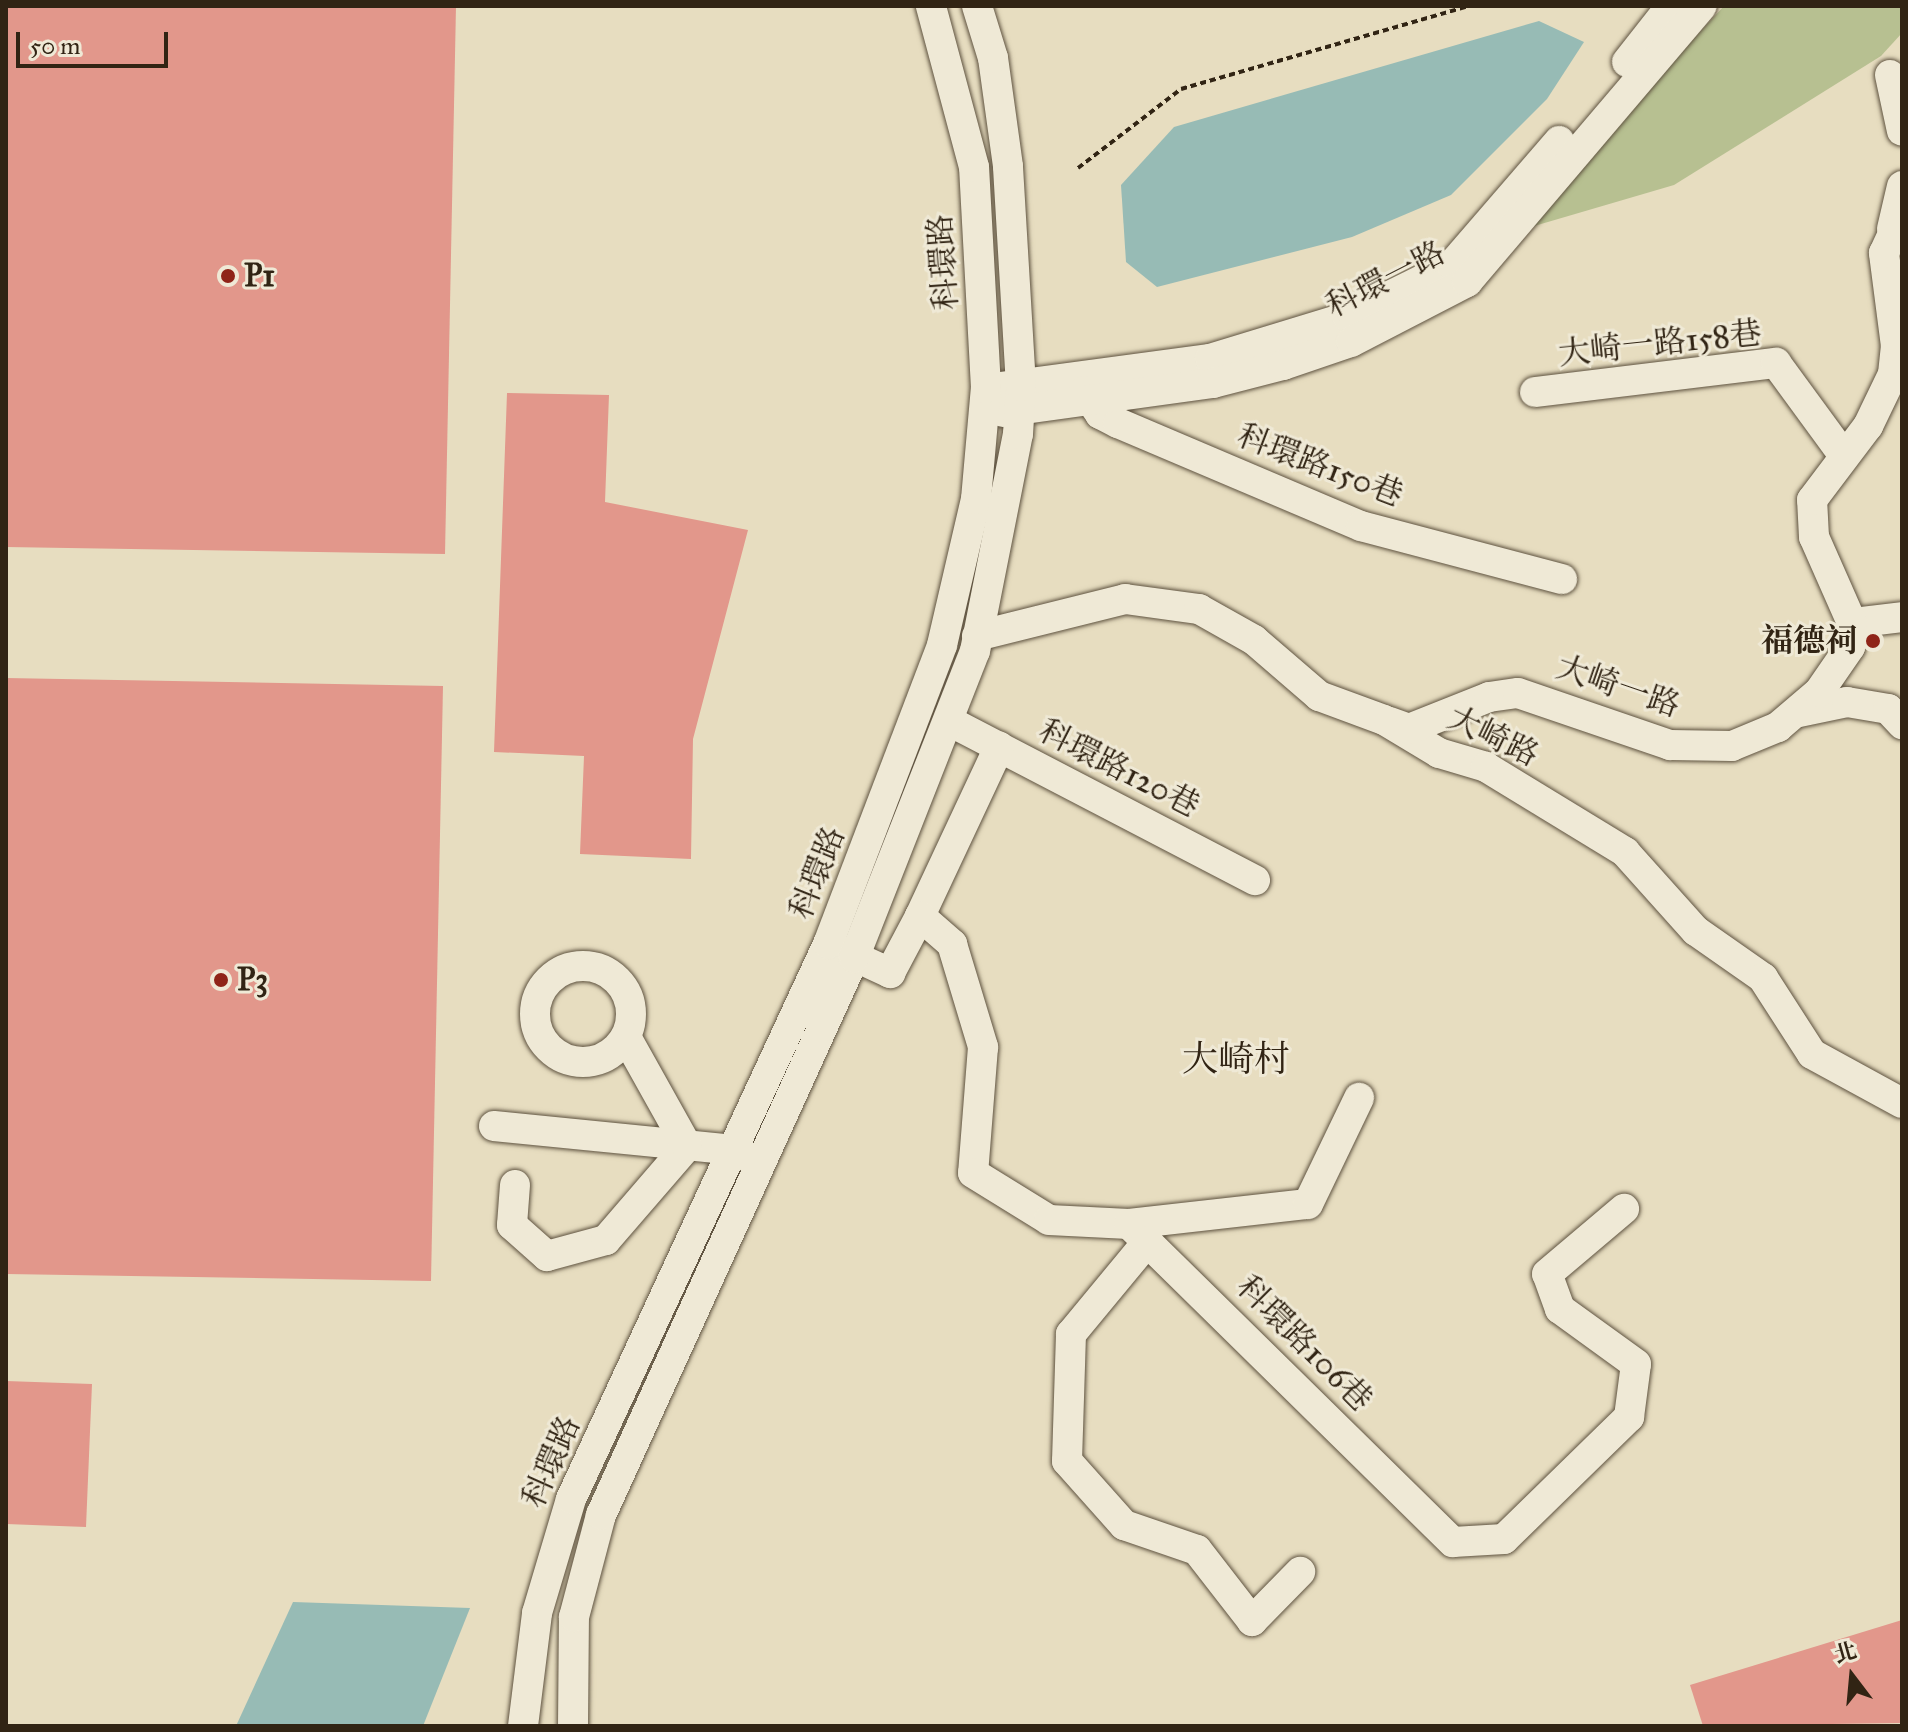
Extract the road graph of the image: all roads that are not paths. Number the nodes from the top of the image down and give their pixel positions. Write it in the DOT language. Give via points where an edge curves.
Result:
graph roads {
  1 [pos="931,6"];
  2 [pos="977,6"];
  3 [pos="1671,6"];
  4 [pos="1702,6"];
  5 [pos="1890,75"];
  6 [pos="1902,131"];
  7 [pos="1902,186"];
  8 [pos="1897,221"];
  9 [pos="1083,389"];
  10 [pos="1535,392"];
  11 [pos="1021,397"];
  12 [pos="986,402"];
  13 [pos="1844,456"];
  14 [pos="1562,579"];
  15 [pos="1902,617"];
  16 [pos="1852,623"];
  17 [pos="977,636"];
  18 [pos="1799,712"];
  19 [pos="1384,720"];
  20 [pos="949,721"];
  21 [pos="1902,724"];
  22 [pos="999,747"];
  23 [pos="1255,880"];
  24 [pos="920,916"];
  25 [pos="828,944"];
  26 [pos="854,958"];
  27 [pos="626,1037"];
  28 [pos="1359,1098"];
  29 [pos="1902,1103"];
  30 [pos="494,1126"];
  31 [pos="687,1146"];
  32 [pos="747,1156"];
  33 [pos="515,1185"];
  34 [pos="1624,1209"];
  35 [pos="1138,1232"];
  36 [pos="1300,1572"];
  37 [pos="523,1726"];
  38 [pos="573,1726"];
  1 -- 12 [label="street, 科環路" via="974,167"];
  2 -- 11 [label="street, 科環路" via="993,58 1008,166"];
  3 -- 9 [label="street, 科環一路" via="1452,265 1347,317 1210,359"];
  4 -- 9 [label="street, 科環一路" via="1467,282 1351,342 1283,365 1213,383"];
  5 -- 6 [label="street"];
  7 -- 8 [label="street"];
  8 -- 13 [label="street" via="1884,253 1896,346 1893,374 1868,426"];
  9 -- 11 [label="street, 科環一路"];
  9 -- 14 [label="street, 科環路150巷" via="1118,423 1361,526"];
  10 -- 13 [label="street, 大崎一路158巷" via="1776,363"];
  11 -- 12 [label="street, 科環一路"];
  11 -- 17 [label="street, 科環路"];
  12 -- 25 [label="street, 科環路" via="976,499 942,645"];
  13 -- 16 [label="street" via="1821,482 1810,517"];
  15 -- 16 [label="street"];
  16 -- 18 [label="street, 大崎一路" via="1838,671"];
  17 -- 19 [label="street, 大崎路" via="1125,599 1199,609 1254,640 1319,696"];
  17 -- 20 [label="street, 科環路"];
  18 -- 19 [label="street, 大崎一路" via="1755,739 1693,748 1518,693 1489,697 1409,729"];
  18 -- 21 [label="street" via="1847,702 1888,709"];
  19 -- 29 [label="street, 大崎路" via="1439,753 1486,767 1625,852 1696,931 1763,978 1812,1054"];
  20 -- 22 [label="street, 科環路120巷"];
  20 -- 26 [label="street, 科環路"];
  22 -- 23 [label="street, 科環路120巷"];
  22 -- 24 [label="street"];
  24 -- 26 [label="street" via="890,973"];
  24 -- 35 [label="street" via="952,944 983,1047 973,1173 1049,1220"];
  25 -- 26 [label="street"];
  25 -- 32 [label="street, 科環路"];
  26 -- 32 [label="street, 科環路"];
  27 -- 31 [label="street"];
  28 -- 35 [label="street" via="1308,1204"];
  30 -- 31 [label="street"];
  31 -- 32 [label="street"];
  31 -- 33 [label="street" via="606,1240 547,1256 512,1225"];
  32 -- 37 [label="street, 科環路" via="571,1499 537,1613"];
  32 -- 38 [label="street, 科環路" via="585,1564 570,1670"];
  34 -- 35 [label="street, 科環路106巷" via="1547,1274 1560,1309 1636,1364 1629,1417 1504,1539 1453,1542"];
  35 -- 36 [label="street" via="1071,1334 1067,1461 1124,1525 1197,1550 1252,1621"];
}
